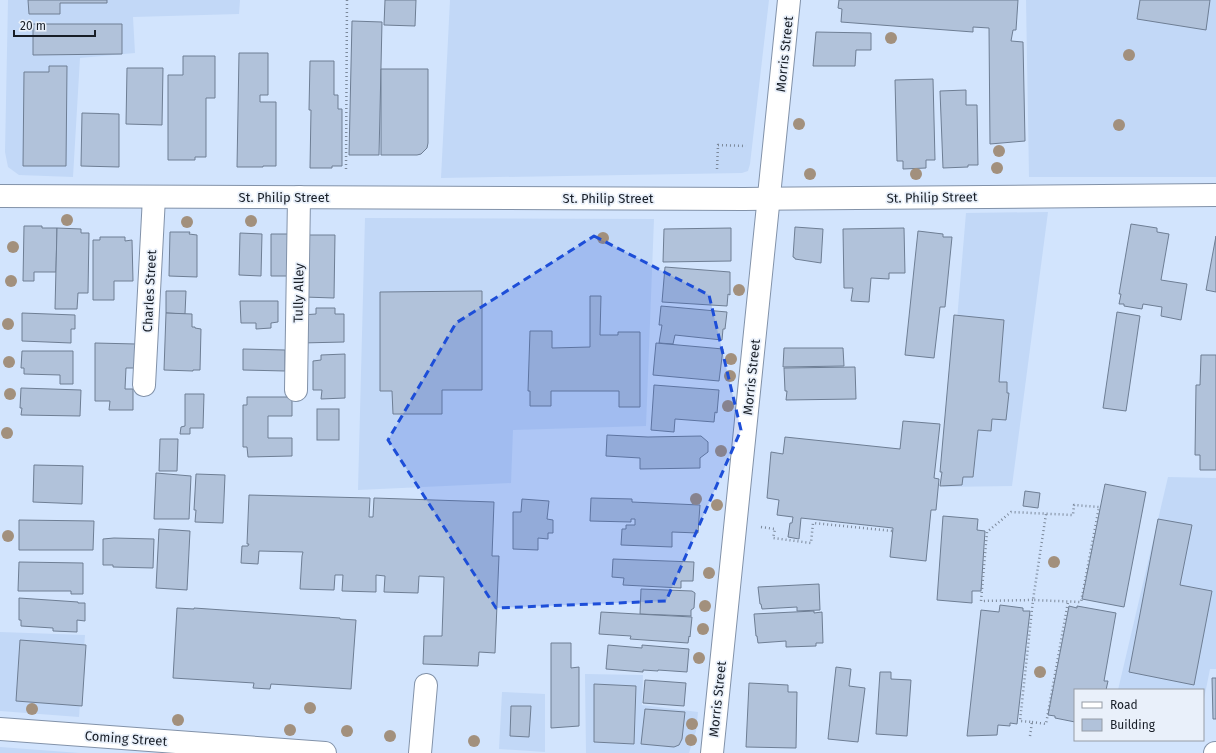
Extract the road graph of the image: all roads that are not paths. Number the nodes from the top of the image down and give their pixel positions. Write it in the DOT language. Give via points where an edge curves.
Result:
graph roads {
  1 [pos="789,0"];
  2 [pos="1216,195"];
  3 [pos="0,196"];
  4 [pos="154,197"];
  5 [pos="299,197"];
  6 [pos="769,199"];
  7 [pos="144,384"];
  8 [pos="296,390"];
  9 [pos="426,685"];
  10 [pos="0,729"];
  11 [pos="325,753"];
  12 [pos="420,753"];
  13 [pos="712,753"];
  1 -- 6 [label="street, Morris Street"];
  2 -- 6 [label="street, St. Philip Street"];
  3 -- 4 [label="street, St. Philip Street"];
  4 -- 5 [label="street, St. Philip Street"];
  4 -- 7 [label="street, Charles Street"];
  5 -- 6 [label="street, St. Philip Street"];
  5 -- 8 [label="street, Tully Alley"];
  6 -- 13 [label="street, Morris Street"];
  9 -- 12 [label="street"];
  10 -- 11 [label="street, Coming Street"];
}
